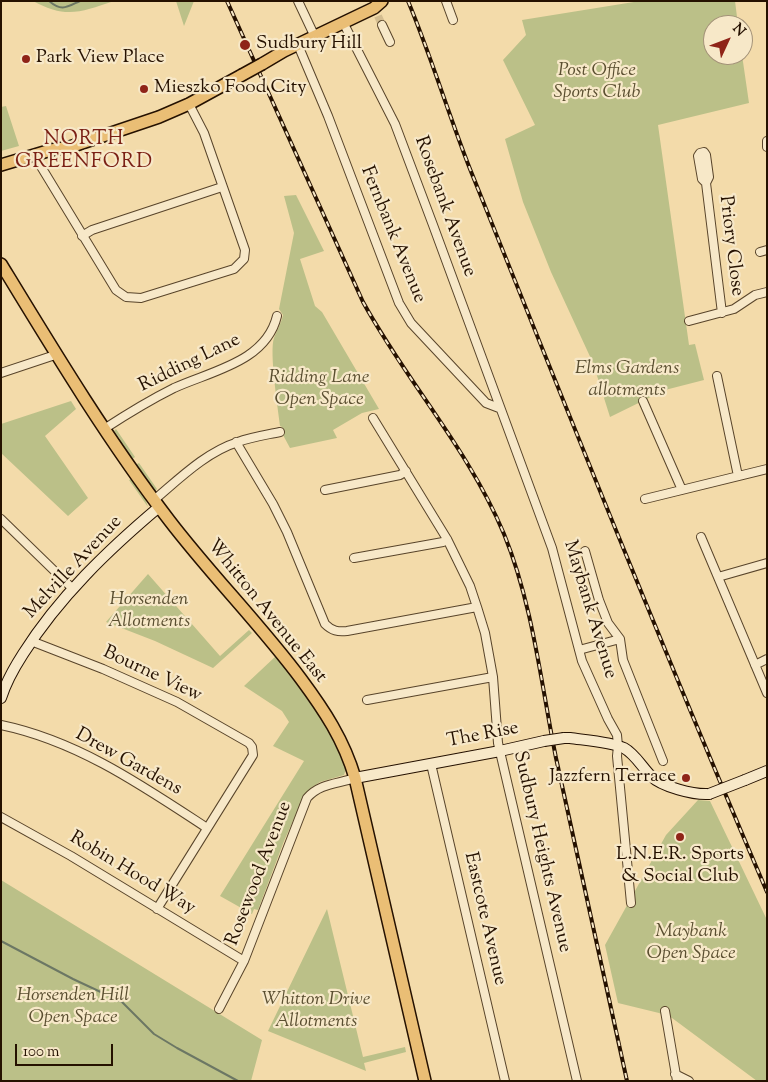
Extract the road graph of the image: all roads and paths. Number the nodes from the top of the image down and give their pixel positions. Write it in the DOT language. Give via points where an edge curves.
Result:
graph roads {
  1 [pos="298,1"];
  2 [pos="446,1"];
  3 [pos="378,8"];
  4 [pos="453,20"];
  5 [pos="344,24"];
  6 [pos="382,25"];
  7 [pos="315,36"];
  8 [pos="390,42"];
  9 [pos="298,44"];
  10 [pos="189,104"];
  11 [pos="767,141"];
  12 [pos="767,147"];
  13 [pos="34,155"];
  14 [pos="1,165"];
  15 [pos="706,183"];
  16 [pos="222,188"];
  17 [pos="82,236"];
  18 [pos="2,267"];
  19 [pos="767,292"];
  20 [pos="722,313"];
  21 [pos="277,316"];
  22 [pos="689,321"];
  23 [pos="55,354"];
  24 [pos="1,373"];
  25 [pos="717,376"];
  26 [pos="643,401"];
  27 [pos="499,408"];
  28 [pos="373,418"];
  29 [pos="104,429"];
  30 [pos="280,432"];
  31 [pos="236,442"];
  32 [pos="767,469"];
  33 [pos="406,471"];
  34 [pos="738,476"];
  35 [pos="325,490"];
  36 [pos="682,490"];
  37 [pos="645,499"];
  38 [pos="156,503"];
  39 [pos="1,519"];
  40 [pos="701,536"];
  41 [pos="447,539"];
  42 [pos="586,551"];
  43 [pos="354,558"];
  44 [pos="767,562"];
  45 [pos="718,577"];
  46 [pos="73,589"];
  47 [pos="477,608"];
  48 [pos="620,639"];
  49 [pos="31,641"];
  50 [pos="579,650"];
  51 [pos="767,659"];
  52 [pos="755,665"];
  53 [pos="493,677"];
  54 [pos="3,683"];
  55 [pos="767,693"];
  56 [pos="1,698"];
  57 [pos="366,700"];
  58 [pos="1,725"];
  59 [pos="618,746"];
  60 [pos="500,751"];
  61 [pos="663,761"];
  62 [pos="431,764"];
  63 [pos="767,771"];
  64 [pos="355,778"];
  65 [pos="1,817"];
  66 [pos="207,828"];
  67 [pos="631,903"];
  68 [pos="157,909"];
  69 [pos="244,961"];
  70 [pos="219,1009"];
  71 [pos="664,1012"];
  72 [pos="676,1077"];
  73 [pos="426,1081"];
  74 [pos="504,1081"];
  75 [pos="578,1081"];
  76 [pos="689,1081"];
  1 -- 7 [label="street"];
  2 -- 4 [label="street"];
  3 -- 5 [label="main road"];
  5 -- 7 [label="main road"];
  5 -- 27 [label="street, Rosebank Avenue" via="395,124"];
  6 -- 8 [label="street"];
  7 -- 9 [label="main road"];
  9 -- 10 [label="main road, bridge"];
  9 -- 27 [label="street, Fernbank Avenue" via="404,314 486,403"];
  10 -- 13 [label="main road" via="81,143"];
  10 -- 16 [label="street" via="204,133"];
  11 -- 12 [label="street"];
  13 -- 14 [label="main road"];
  13 -- 17 [label="street"];
  15 -- 20 [label="street, Priory Close"];
  16 -- 17 [label="street"];
  16 -- 17 [label="street" via="245,250 244,259 234,269 141,298 126,297 116,290"];
  18 -- 23 [label="main road, Whitton Avenue East"];
  19 -- 20 [label="street"];
  20 -- 22 [label="street"];
  21 -- 29 [label="street, Ridding Lane" via="270,334 257,350 158,396"];
  23 -- 24 [label="street"];
  23 -- 29 [label="main road, Whitton Avenue East"];
  25 -- 34 [label="street"];
  26 -- 36 [label="street"];
  27 -- 50 [label="street, Maybank Avenue" via="552,548"];
  28 -- 33 [label="street, Sudbury Heights Avenue"];
  29 -- 38 [label="main road, Whitton Avenue East"];
  30 -- 31 [label="street"];
  31 -- 38 [label="street" via="200,462"];
  31 -- 47 [label="street" via="283,525 325,624 331,629 347,631"];
  32 -- 34 [label="street"];
  33 -- 35 [label="street" via="400,475"];
  33 -- 41 [label="street, Sudbury Heights Avenue"];
  34 -- 36 [label="street"];
  36 -- 37 [label="street"];
  38 -- 46 [label="street, Melville Avenue"];
  38 -- 64 [label="main road, Whitton Avenue East" via="308,689 334,726"];
  39 -- 46 [label="street"];
  40 -- 45 [label="street"];
  41 -- 43 [label="street"];
  41 -- 47 [label="street, Sudbury Heights Avenue"];
  42 -- 48 [label="street" via="599,600 608,623"];
  44 -- 45 [label="street"];
  45 -- 52 [label="street"];
  46 -- 49 [label="street, Melville Avenue"];
  47 -- 53 [label="street, Sudbury Heights Avenue"];
  48 -- 50 [label="street"];
  48 -- 61 [label="street" via="623,660"];
  49 -- 54 [label="street, Melville Avenue"];
  49 -- 66 [label="street, Bourne View" via="177,702 249,743 252,755"];
  50 -- 59 [label="street, Maybank Avenue" via="617,735"];
  51 -- 52 [label="street"];
  52 -- 55 [label="street"];
  53 -- 57 [label="street"];
  53 -- 60 [label="street, Sudbury Heights Avenue"];
  54 -- 56 [label="street, Melville Avenue"];
  58 -- 66 [label="street, Drew Gardens" via="57,742 103,763"];
  59 -- 60 [label="street, The Rise, bridge" via="564,738"];
  59 -- 63 [label="street, bridge" via="630,753 652,778 689,792 709,794"];
  59 -- 67 [label="street, Maybank Avenue" via="616,756"];
  60 -- 62 [label="street, The Rise"];
  60 -- 75 [label="street, Sudbury Heights Avenue"];
  62 -- 64 [label="street, The Rise"];
  62 -- 74 [label="street, Eastcote Avenue"];
  64 -- 69 [label="street, Rosewood Avenue" via="322,786 307,798"];
  64 -- 73 [label="main road, Whitton Avenue East"];
  65 -- 68 [label="street, Robin Hood Way"];
  66 -- 68 [label="street"];
  68 -- 69 [label="street, Robin Hood Way"];
  69 -- 70 [label="street, Rosewood Avenue"];
  71 -- 72 [label="street"];
  72 -- 76 [label="street"];
}
